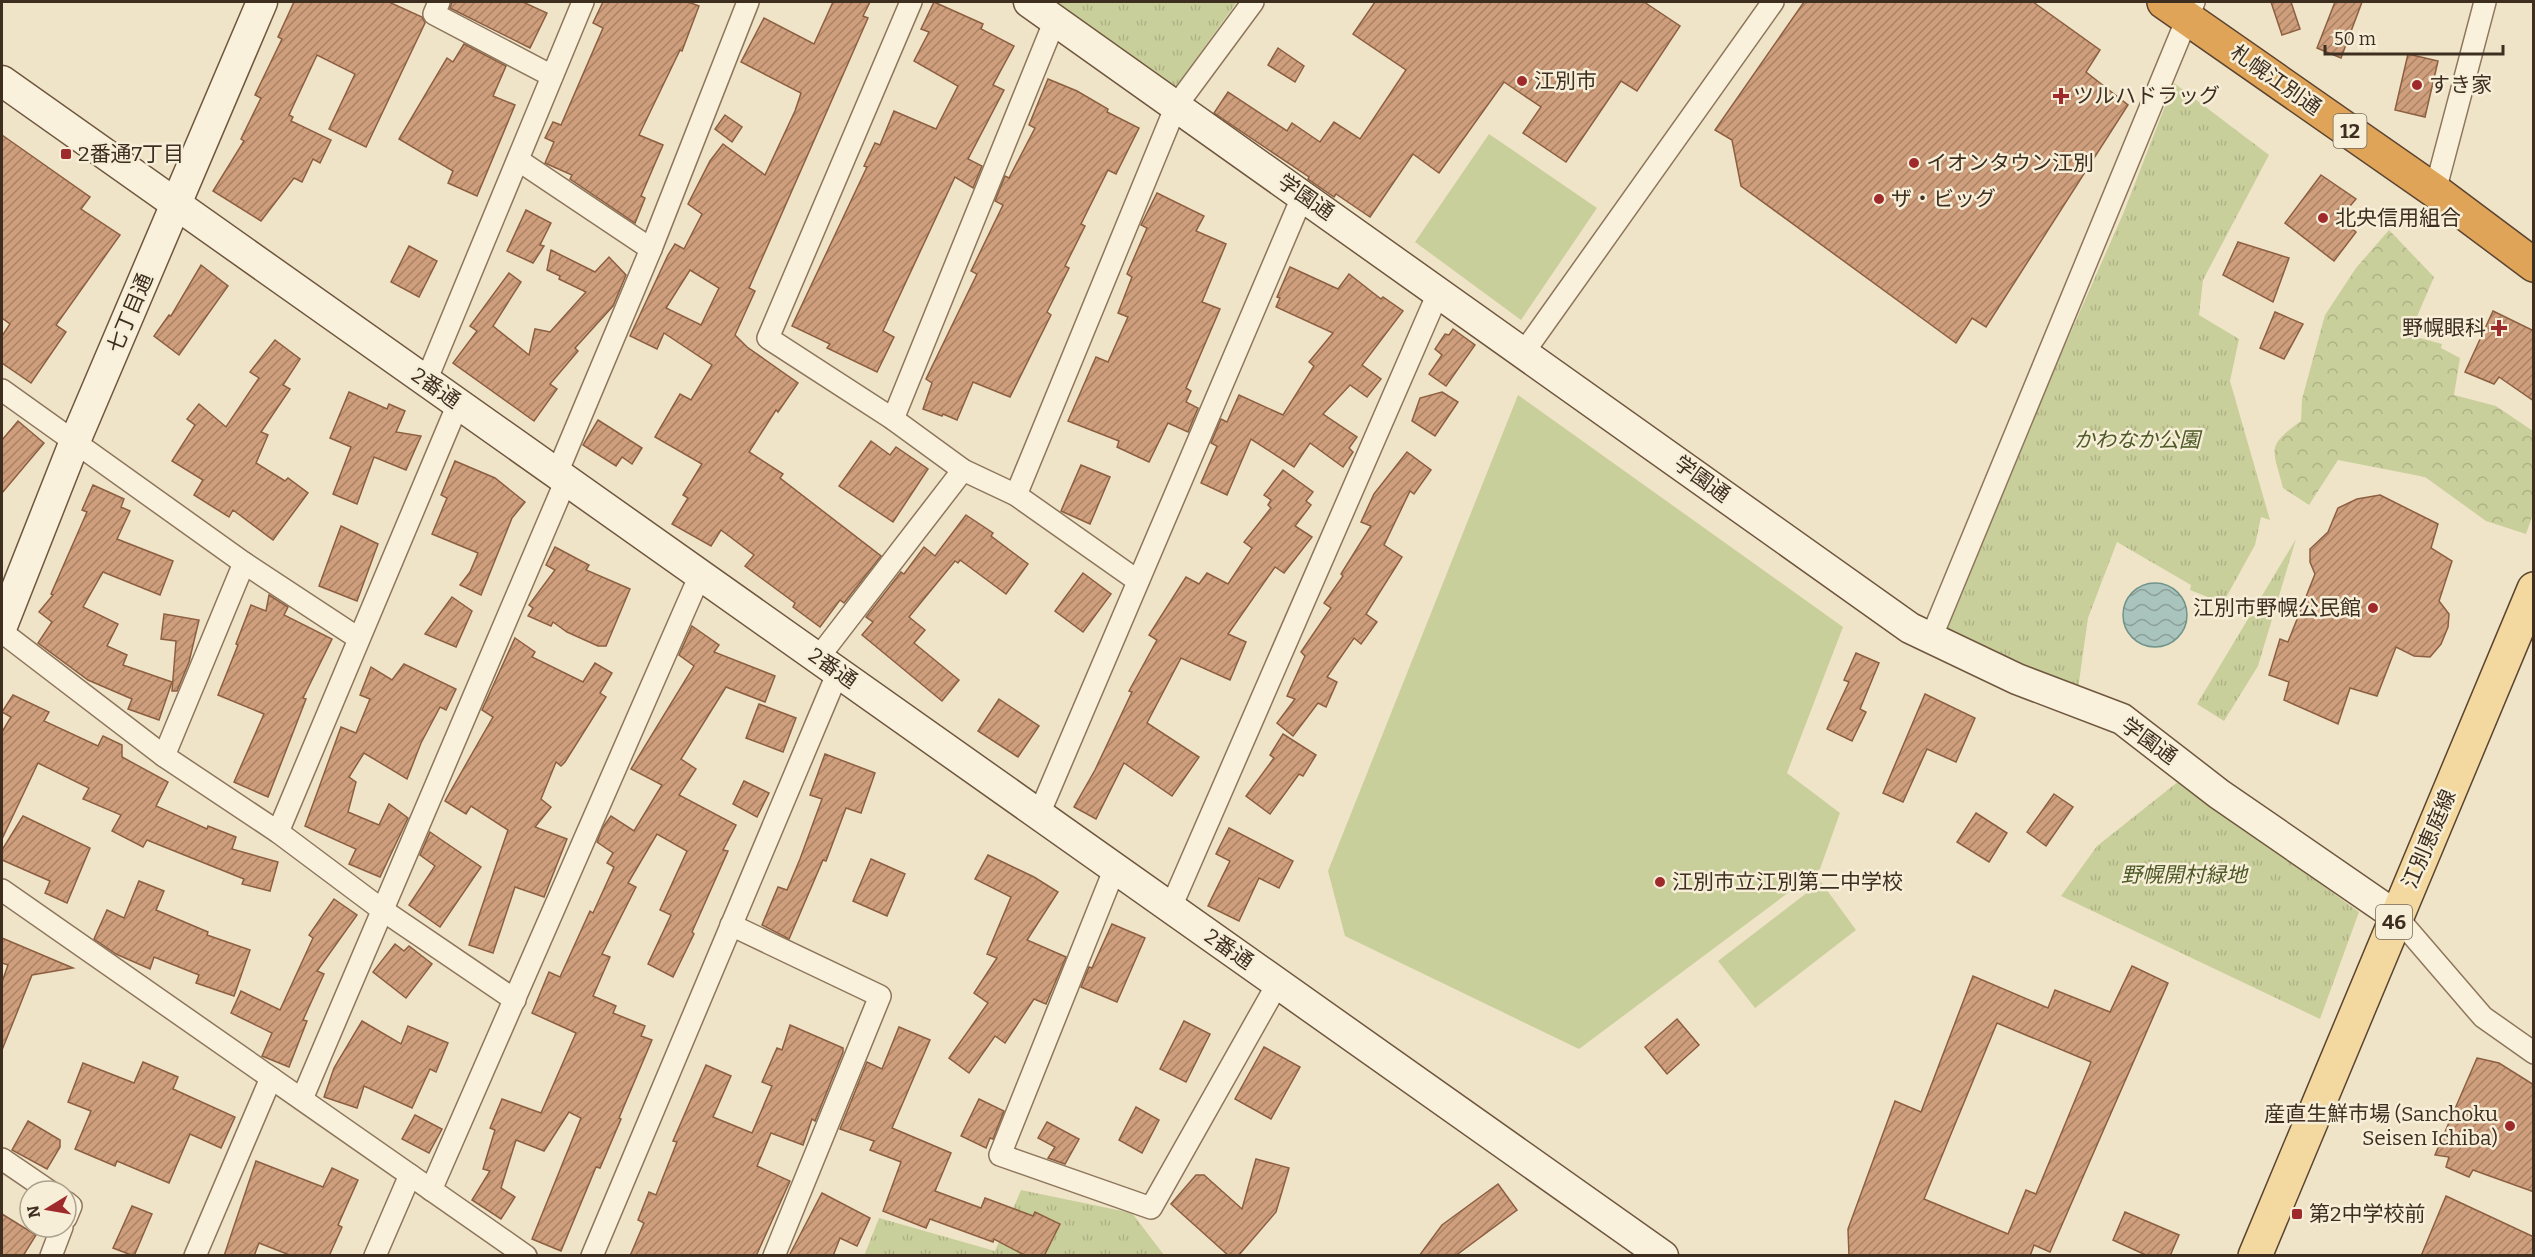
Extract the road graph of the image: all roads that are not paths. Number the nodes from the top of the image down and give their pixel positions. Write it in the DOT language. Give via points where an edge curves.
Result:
graph roads {
  1 [pos="262,2"];
  2 [pos="439,2"];
  3 [pos="583,2"];
  4 [pos="748,2"];
  5 [pos="911,2"];
  6 [pos="1029,2"];
  7 [pos="1253,2"];
  8 [pos="1773,2"];
  9 [pos="2485,2"];
  10 [pos="2182,7"];
  11 [pos="1055,20"];
  12 [pos="552,76"];
  13 [pos="2,81"];
  14 [pos="1176,106"];
  15 [pos="518,160"];
  16 [pos="2434,191"];
  17 [pos="1303,195"];
  18 [pos="176,204"];
  19 [pos="651,249"];
  20 [pos="2534,265"];
  21 [pos="1439,291"];
  22 [pos="1524,352"];
  23 [pos="426,381"];
  24 [pos="2,390"];
  25 [pos="458,404"];
  26 [pos="893,419"];
  27 [pos="75,441"];
  28 [pos="963,470"];
  29 [pos="561,476"];
  30 [pos="1016,495"];
  31 [pos="244,562"];
  32 [pos="700,575"];
  33 [pos="1138,581"];
  34 [pos="2534,589"];
  35 [pos="2,627"];
  36 [pos="2,632"];
  37 [pos="358,638"];
  38 [pos="1930,638"];
  39 [pos="828,665"];
  40 [pos="164,756"];
  41 [pos="1039,814"];
  42 [pos="278,832"];
  43 [pos="1115,868"];
  44 [pos="2,890"];
  45 [pos="1171,907"];
  46 [pos="381,909"];
  47 [pos="2396,916"];
  48 [pos="731,925"];
  49 [pos="1278,983"];
  50 [pos="515,1000"];
  51 [pos="2534,1053"];
  52 [pos="271,1078"];
  53 [pos="302,1099"];
  54 [pos="2,1159"];
  55 [pos="410,1174"];
  56 [pos="31,1179"];
  57 [pos="431,1190"];
  58 [pos="57,1239"];
  59 [pos="51,1256"];
  60 [pos="195,1256"];
  61 [pos="375,1256"];
  62 [pos="526,1256"];
  63 [pos="592,1256"];
  64 [pos="774,1256"];
  65 [pos="1664,1256"];
  66 [pos="2254,1256"];
  1 -- 18 [label="street, 七丁目通"];
  2 -- 12 [label="street" via="434,14"];
  3 -- 12 [label="street"];
  4 -- 19 [label="street"];
  5 -- 26 [label="street" via="768,338"];
  6 -- 11 [label="street, 学園通"];
  7 -- 14 [label="street"];
  8 -- 22 [label="street"];
  9 -- 16 [label="street"];
  10 -- 16 [label="highway, 札幌江別通 / 12"];
  10 -- 38 [label="street"];
  11 -- 14 [label="street, 学園通"];
  11 -- 26 [label="street"];
  12 -- 15 [label="street"];
  13 -- 18 [label="street, 2番通"];
  14 -- 17 [label="street, 学園通"];
  14 -- 30 [label="street"];
  15 -- 19 [label="street"];
  15 -- 23 [label="street"];
  16 -- 20 [label="highway, 札幌江別通 / 12"];
  17 -- 21 [label="street, 学園通"];
  17 -- 33 [label="street"];
  18 -- 23 [label="street, 2番通"];
  18 -- 27 [label="street, 七丁目通"];
  19 -- 29 [label="street"];
  21 -- 22 [label="street, 学園通"];
  21 -- 45 [label="street"];
  22 -- 38 [label="street, 学園通" via="1910,628"];
  23 -- 25 [label="street, 2番通"];
  24 -- 27 [label="street"];
  25 -- 29 [label="street, 2番通"];
  25 -- 37 [label="street"];
  26 -- 28 [label="street"];
  27 -- 31 [label="street"];
  27 -- 35 [label="street, 七丁目通"];
  28 -- 30 [label="street"];
  28 -- 39 [label="street"];
  29 -- 32 [label="street, 2番通"];
  29 -- 46 [label="street"];
  30 -- 33 [label="street"];
  31 -- 37 [label="street"];
  31 -- 40 [label="street"];
  32 -- 39 [label="street, 2番通"];
  32 -- 50 [label="street"];
  33 -- 41 [label="street"];
  34 -- 47 [label="main road, 江別恵庭線 / 46"];
  36 -- 40 [label="street"];
  37 -- 42 [label="street"];
  38 -- 47 [label="street, 学園通" via="2017,679 2122,719 2219,794"];
  39 -- 41 [label="street, 2番通"];
  39 -- 48 [label="street"];
  40 -- 42 [label="street"];
  41 -- 43 [label="street, 2番通"];
  42 -- 46 [label="street"];
  43 -- 45 [label="street, 2番通"];
  43 -- 49 [label="street" via="999,1155 1151,1208"];
  44 -- 52 [label="street"];
  45 -- 49 [label="street, 2番通"];
  46 -- 50 [label="street"];
  46 -- 53 [label="street"];
  47 -- 51 [label="street" via="2483,1017"];
  47 -- 66 [label="main road, 江別恵庭線 / 46"];
  48 -- 63 [label="street"];
  48 -- 64 [label="street" via="880,996"];
  49 -- 65 [label="street, 2番通"];
  50 -- 57 [label="street"];
  52 -- 53 [label="street"];
  52 -- 60 [label="street"];
  53 -- 55 [label="street"];
  54 -- 56 [label="street"];
  55 -- 57 [label="street"];
  55 -- 61 [label="street"];
  57 -- 62 [label="street"];
  58 -- 59 [label="street"];
}
